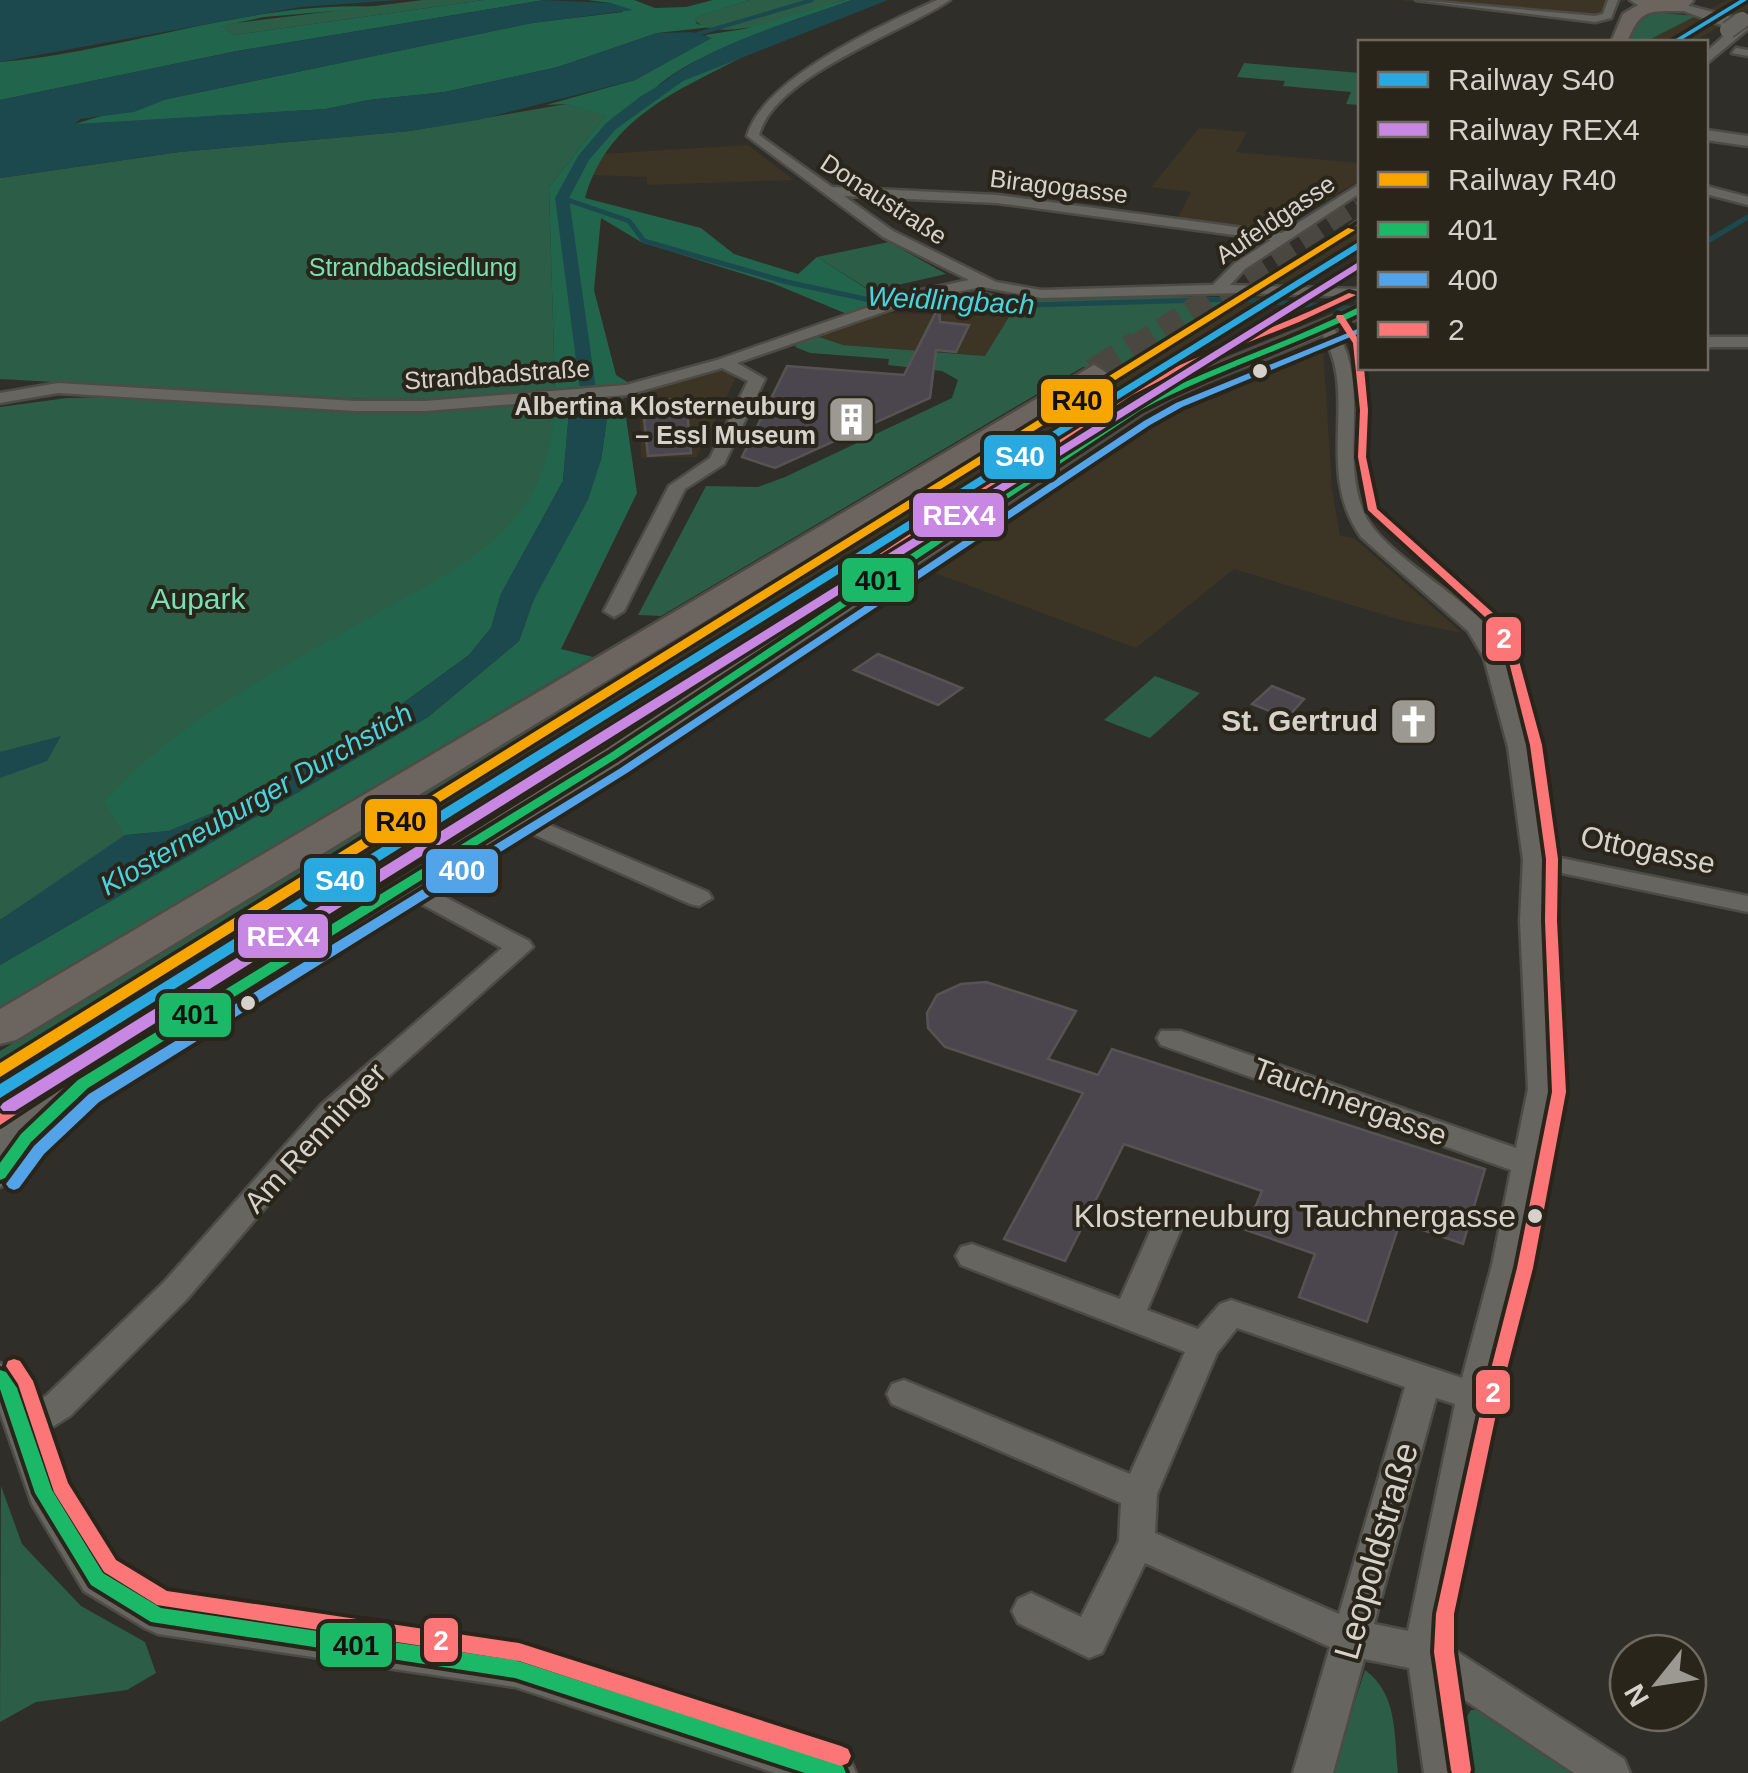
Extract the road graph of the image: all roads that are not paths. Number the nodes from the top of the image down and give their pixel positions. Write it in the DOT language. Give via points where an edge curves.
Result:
graph roads {
  1 [pos="946,0"];
  2 [pos="1421,0"];
  3 [pos="1613,0"];
  4 [pos="1704,0"];
  5 [pos="1644,2"];
  6 [pos="1684,2"];
  7 [pos="1745,18"];
  8 [pos="1620,40"];
  9 [pos="1708,45"];
  10 [pos="1744,48"];
  11 [pos="1708,59"];
  12 [pos="1708,70"];
  13 [pos="1708,135"];
  14 [pos="1748,140"];
  15 [pos="834,191"];
  16 [pos="1708,191"];
  17 [pos="1358,198"];
  18 [pos="1748,201"];
  19 [pos="1284,236"];
  20 [pos="982,282"];
  21 [pos="1217,290"];
  22 [pos="1358,293"];
  23 [pos="1356,314"];
  24 [pos="1326,328"];
  25 [pos="1708,342"];
  26 [pos="1748,342"];
  27 [pos="722,364"];
  28 [pos="1094,374"];
  29 [pos="0,384"];
  30 [pos="22,392"];
  31 [pos="0,398"];
  32 [pos="614,611"];
  33 [pos="514,817"];
  34 [pos="1535,860"];
  35 [pos="406,884"];
  36 [pos="698,898"];
  37 [pos="1748,904"];
  38 [pos="0,1029"];
  39 [pos="1171,1038"];
  40 [pos="83,1084"];
  41 [pos="0,1141"];
  42 [pos="1530,1165"];
  43 [pos="0,1174"];
  44 [pos="1169,1222"];
  45 [pos="972,1256"];
  46 [pos="1129,1316"];
  47 [pos="1204,1344"];
  48 [pos="0,1377"];
  49 [pos="1424,1380"];
  50 [pos="904,1394"];
  51 [pos="1474,1396"];
  52 [pos="24,1427"];
  53 [pos="1138,1494"];
  54 [pos="1137,1542"];
  55 [pos="1031,1611"];
  56 [pos="1352,1638"];
  57 [pos="1426,1653"];
  58 [pos="836,1773"];
  59 [pos="1312,1773"];
  60 [pos="1444,1773"];
  61 [pos="1610,1773"];
  1 -- 15 [label="street, Donaustraße" via="828,60 755,123 753,136"];
  2 -- 3 [label="street" via="1600,21"];
  4 -- 6 [label="main road"];
  5 -- 6 [label="main road"];
  5 -- 8 [label="main road"];
  6 -- 11 [label="main road" via="1741,30"];
  7 -- 9 [label="main road, bridge"];
  10 -- 12 [label="main road"];
  13 -- 14 [label="main road"];
  15 -- 19 [label="street, Biragogasse" via="997,199"];
  15 -- 20 [label="street, Donaustraße" via="888,234"];
  16 -- 18 [label="street"];
  17 -- 19 [label="street, Aufeldgasse"];
  19 -- 21 [label="street, Aufeldgasse"];
  20 -- 21 [label="street, Donaustraße" via="1041,294"];
  20 -- 27 [label="street, Strandbadstraße" via="916,295"];
  21 -- 22 [label="street, Donaustraße"];
  23 -- 24 [label="street"];
  24 -- 33 [label="street" via="1240,359 1138,408"];
  24 -- 34 [label="street, Leopoldstraße" via="1340,346 1344,457 1356,518 1476,627 1495,658 1519,747"];
  25 -- 26 [label="street"];
  27 -- 30 [label="street, Strandbadstraße" via="627,390 425,406 58,388"];
  27 -- 32 [label="street" via="757,379 718,460 678,486"];
  28 -- 38 [label="main road"];
  29 -- 30 [label="street, Strandbadstraße"];
  30 -- 31 [label="street"];
  33 -- 35 [label="street"];
  33 -- 36 [label="street"];
  34 -- 37 [label="street, Ottogasse"];
  34 -- 42 [label="street, Leopoldstraße" via="1542,1088"];
  35 -- 40 [label="street"];
  35 -- 52 [label="street, Am Renninger" via="520,948 331,1112 176,1290 58,1406"];
  39 -- 42 [label="street, Tauchnergasse"];
  40 -- 41 [label="street"];
  40 -- 43 [label="street" via="26,1138"];
  42 -- 51 [label="street, Leopoldstraße"];
  44 -- 46 [label="street"];
  45 -- 46 [label="street"];
  46 -- 47 [label="street"];
  47 -- 49 [label="street" via="1231,1313"];
  47 -- 53 [label="street"];
  48 -- 52 [label="street"];
  49 -- 51 [label="street"];
  49 -- 56 [label="street, Leopoldstraße"];
  50 -- 53 [label="street"];
  51 -- 57 [label="street, Leopoldstraße" via="1428,1612"];
  52 -- 58 [label="street" via="44,1493 97,1579 158,1616 515,1669"];
  53 -- 54 [label="street"];
  54 -- 55 [label="street" via="1088,1640"];
  54 -- 56 [label="street"];
  56 -- 57 [label="street"];
  56 -- 59 [label="street, Leopoldstraße"];
  57 -- 60 [label="street, Leopoldstraße"];
  57 -- 61 [label="street"];
}
